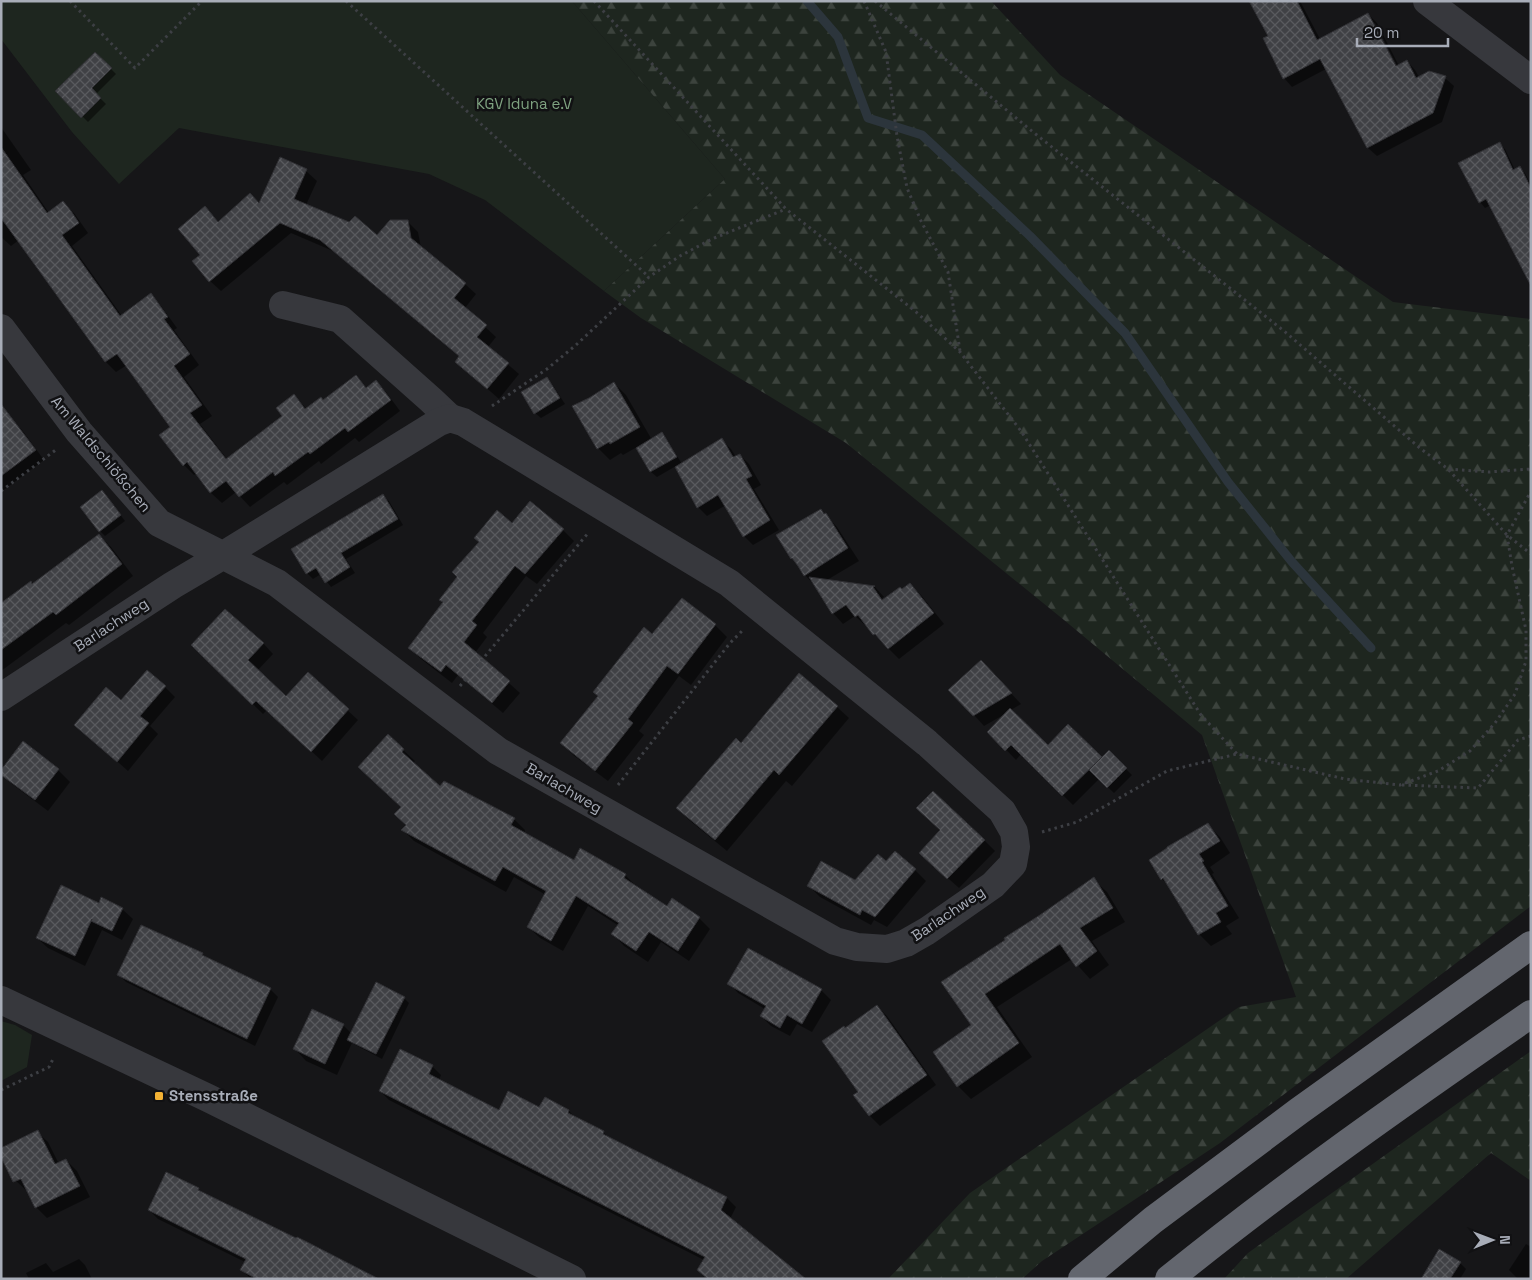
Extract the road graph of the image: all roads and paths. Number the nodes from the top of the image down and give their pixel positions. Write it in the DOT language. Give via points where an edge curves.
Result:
graph roads {
  1 [pos="70,1"];
  2 [pos="202,1"];
  3 [pos="346,1"];
  4 [pos="594,1"];
  5 [pos="864,1"];
  6 [pos="875,1"];
  7 [pos="1427,1"];
  8 [pos="1531,80"];
  9 [pos="786,209"];
  10 [pos="648,276"];
  11 [pos="283,305"];
  12 [pos="1,328"];
  13 [pos="960,352"];
  14 [pos="456,420"];
  15 [pos="79,432"];
  16 [pos="1448,469"];
  17 [pos="1531,469"];
  18 [pos="1,491"];
  19 [pos="1531,491"];
  20 [pos="608,510"];
  21 [pos="1508,535"];
  22 [pos="1531,554"];
  23 [pos="222,556"];
  24 [pos="763,611"];
  25 [pos="1,697"];
  26 [pos="442,708"];
  27 [pos="1531,736"];
  28 [pos="1237,754"];
  29 [pos="1400,785"];
  30 [pos="600,809"];
  31 [pos="1037,834"];
  32 [pos="1531,945"];
  33 [pos="1,1000"];
  34 [pos="1531,1014"];
  35 [pos="66,1030"];
  36 [pos="1,1090"];
  37 [pos="572,1279"];
  38 [pos="1082,1279"];
  39 [pos="1169,1279"];
  1 -- 2 [label="path" via="134,68"];
  3 -- 10 [label="path"];
  4 -- 9 [label="path"];
  5 -- 13 [label="path" via="886,52 897,136 908,188 948,272"];
  6 -- 16 [label="path" via="1033,132 1284,331"];
  7 -- 8 [label="street"];
  9 -- 10 [label="path" via="712,239"];
  9 -- 13 [label="path" via="915,310"];
  10 -- 14 [label="path" via="547,370 494,405"];
  11 -- 14 [label="street, Barlachweg" via="340,319"];
  12 -- 15 [label="street, Am Waldschlößchen"];
  13 -- 28 [label="path" via="1021,431 1202,715"];
  14 -- 20 [label="street, Barlachweg"];
  14 -- 23 [label="street, Barlachweg" via="439,422"];
  15 -- 18 [label="path"];
  15 -- 23 [label="street, Am Waldschlößchen" via="159,523"];
  16 -- 17 [label="path" via="1489,472"];
  16 -- 21 [label="path"];
  19 -- 21 [label="path"];
  20 -- 24 [label="street, Barlachweg" via="729,583"];
  20 -- 26 [label="path"];
  21 -- 22 [label="path"];
  21 -- 29 [label="path" via="1526,630 1526,661 1515,694 1470,751 1438,771"];
  23 -- 25 [label="street, Barlachweg"];
  23 -- 26 [label="street, Barlachweg" via="277,582"];
  24 -- 30 [label="path" via="730,643"];
  24 -- 30 [label="street, Barlachweg" via="927,743 1002,811 1014,832 1013,864 993,885 906,943 887,949 857,947 836,941"];
  26 -- 30 [label="street, Barlachweg" via="498,751"];
  27 -- 29 [label="path" via="1518,740 1478,788"];
  28 -- 29 [label="path" via="1346,780"];
  28 -- 31 [label="path" via="1167,771 1077,822"];
  32 -- 38 [label="highway" via="1152,1220"];
  33 -- 35 [label="street"];
  34 -- 39 [label="highway" via="1372,1124"];
  35 -- 36 [label="path" via="49,1067"];
  35 -- 37 [label="street"];
}
